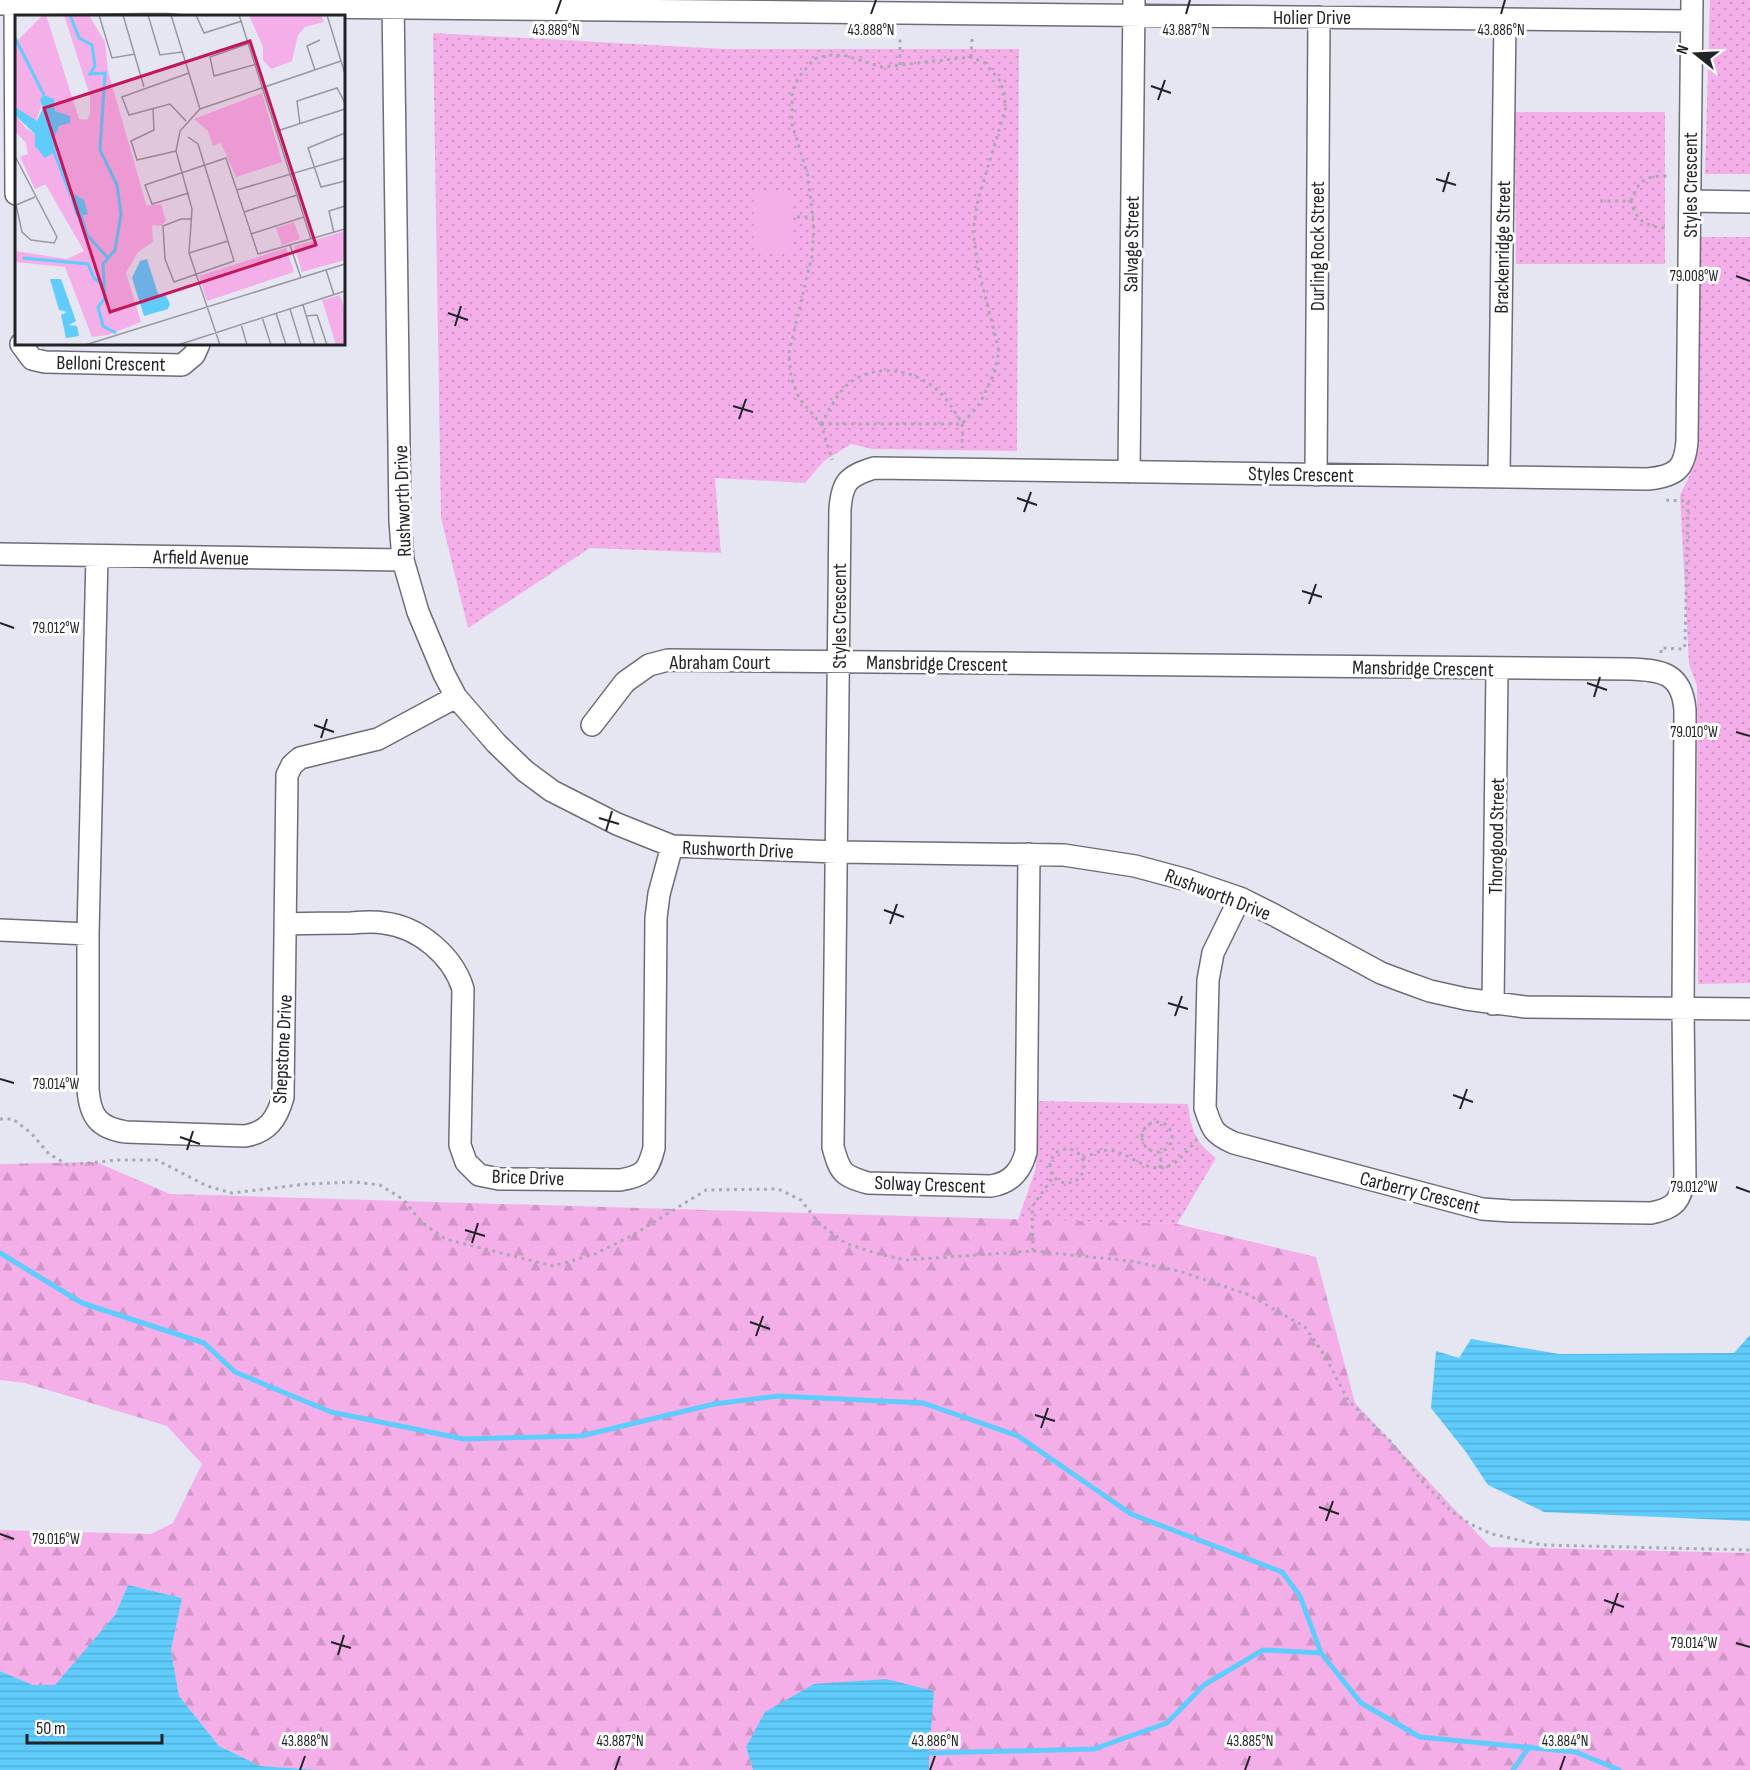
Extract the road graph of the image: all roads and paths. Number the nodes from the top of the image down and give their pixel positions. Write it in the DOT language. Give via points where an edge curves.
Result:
graph roads {
  1 [pos="8,4"];
  2 [pos="393,4"];
  3 [pos="772,6"];
  4 [pos="1134,8"];
  5 [pos="196,10"];
  6 [pos="1691,10"];
  7 [pos="1319,17"];
  8 [pos="1505,19"];
  9 [pos="900,38"];
  10 [pos="972,39"];
  11 [pos="971,57"];
  12 [pos="900,65"];
  13 [pos="15,170"];
  14 [pos="1667,176"];
  15 [pos="1600,201"];
  16 [pos="1631,201"];
  17 [pos="1690,201"];
  18 [pos="1750,202"];
  19 [pos="798,217"];
  20 [pos="814,217"];
  21 [pos="1667,228"];
  22 [pos="22,345"];
  23 [pos="199,345"];
  24 [pos="821,424"];
  25 [pos="962,424"];
  26 [pos="962,448"];
  27 [pos="832,460"];
  28 [pos="1129,472"];
  29 [pos="1316,475"];
  30 [pos="1499,475"];
  31 [pos="1665,500"];
  32 [pos="0,554"];
  33 [pos="97,556"];
  34 [pos="403,560"];
  35 [pos="1661,655"];
  36 [pos="839,662"];
  37 [pos="1497,669"];
  38 [pos="456,697"];
  39 [pos="592,725"];
  40 [pos="672,846"];
  41 [pos="837,852"];
  42 [pos="1029,854"];
  43 [pos="1240,898"];
  44 [pos="286,924"];
  45 [pos="0,930"];
  46 [pos="88,933"];
  47 [pos="1493,1004"];
  48 [pos="1683,1009"];
  49 [pos="1750,1009"];
  50 [pos="0,1119"];
  51 [pos="1199,1138"];
  52 [pos="1161,1152"];
  53 [pos="1083,1158"];
  54 [pos="1160,1169"];
  55 [pos="1053,1177"];
  56 [pos="1033,1251"];
  57 [pos="1750,1550"];
  1 -- 5 [label="street, Holier Drive" via="165,2"];
  1 -- 13 [label="street"];
  2 -- 3 [label="street, Holier Drive"];
  2 -- 5 [label="street, Holier Drive" via="214,6"];
  2 -- 34 [label="street, Rushworth Drive"];
  3 -- 4 [label="street, Holier Drive"];
  4 -- 7 [label="street, Holier Drive"];
  4 -- 28 [label="street, Salvage Street"];
  6 -- 8 [label="street, Holier Drive"];
  6 -- 17 [label="street, Styles Crescent"];
  7 -- 8 [label="street, Holier Drive"];
  7 -- 29 [label="street, Durling Rock Street"];
  8 -- 30 [label="street, Brackenridge Street"];
  9 -- 12 [label="path"];
  10 -- 11 [label="path"];
  11 -- 12 [label="path"];
  11 -- 25 [label="path" via="985,63 1001,82 1006,107 973,230 978,268 999,351 994,374 980,403"];
  12 -- 20 [label="path" via="882,67 829,55 814,59 799,77 792,91 792,124 808,176"];
  14 -- 16 [label="path" via="1648,178 1638,184"];
  15 -- 16 [label="path"];
  16 -- 21 [label="path" via="1640,222"];
  17 -- 18 [label="street"];
  17 -- 30 [label="street, Styles Crescent" via="1686,459 1676,472 1663,478"];
  19 -- 20 [label="path"];
  20 -- 24 [label="path" via="812,256 789,353 799,399"];
  22 -- 23 [label="street, Belloni Crescent" via="32,359 45,362 182,365 195,355"];
  24 -- 25 [label="path"];
  24 -- 25 [label="path" via="839,392 858,378 883,371 911,374 933,385"];
  24 -- 27 [label="path"];
  25 -- 26 [label="path"];
  28 -- 29 [label="street, Styles Crescent"];
  28 -- 36 [label="street, Styles Crescent" via="874,468 847,480 841,492"];
  29 -- 30 [label="street, Styles Crescent"];
  31 -- 35 [label="path" via="1688,501 1685,644 1684,649 1661,648"];
  32 -- 33 [label="street, Arfield Avenue"];
  33 -- 34 [label="street, Arfield Avenue"];
  33 -- 46 [label="street, Shepstone Drive"];
  34 -- 38 [label="street, Rushworth Drive" via="418,612"];
  36 -- 37 [label="street, Mansbridge Crescent"];
  36 -- 39 [label="street, Abraham Court" via="668,660 649,664 625,682"];
  36 -- 41 [label="street, Styles Crescent"];
  37 -- 47 [label="street, Thorogood Street"];
  37 -- 48 [label="street, Mansbridge Crescent" via="1653,670 1667,675 1684,695"];
  38 -- 40 [label="street, Rushworth Drive" via="496,743 552,791 616,824"];
  38 -- 44 [label="street, Shepstone Drive" via="378,739 300,758 292,765 286,792"];
  40 -- 41 [label="street, Rushworth Drive"];
  40 -- 44 [label="street, Brice Drive" via="656,918 654,1148 649,1167 636,1177 499,1179 479,1175 466,1162 460,1145 463,989 452,964 422,938 384,923"];
  41 -- 42 [label="street, Rushworth Drive"];
  41 -- 42 [label="street, Solway Crescent" via="833,1147 838,1166 850,1178 868,1183 991,1186 1012,1178 1022,1166 1026,1152"];
  42 -- 43 [label="street, Rushworth Drive" via="1088,857 1136,866"];
  43 -- 47 [label="street, Rushworth Drive" via="1381,973 1430,991"];
  43 -- 48 [label="street, Carberry Crescent" via="1213,953 1208,980 1205,1108 1210,1124 1219,1136 1234,1143 1456,1203 1510,1211 1668,1210 1680,1197 1685,1177"];
  44 -- 46 [label="street, Shepstone Drive" via="283,1097 279,1113 269,1127 245,1136 126,1132 110,1129 96,1118 89,1105 88,1089"];
  45 -- 46 [label="street"];
  47 -- 48 [label="street, Rushworth Drive"];
  48 -- 49 [label="street, Rushworth Drive"];
  50 -- 56 [label="path" via="13,1119 49,1154 68,1165 157,1160 207,1186 232,1193 307,1184 380,1185 404,1200 421,1222 445,1239 553,1266 595,1254 705,1190 778,1189 801,1200 818,1222 845,1244 906,1260"];
  51 -- 54 [label="path" via="1175,1164"];
  52 -- 52 [label="path" via="1170,1145 1173,1135 1169,1125 1152,1123 1142,1137 1145,1147"];
  52 -- 54 [label="path"];
  53 -- 54 [label="path" via="1101,1150 1115,1151"];
  53 -- 55 [label="path" via="1082,1174 1074,1182 1062,1183"];
  53 -- 55 [label="path" via="1070,1149 1060,1150 1050,1162"];
  55 -- 56 [label="path" via="1032,1207"];
  56 -- 57 [label="path" via="1130,1261 1179,1271 1249,1295 1305,1327 1348,1400 1391,1442 1422,1482 1451,1511 1492,1534 1542,1545"];
}
